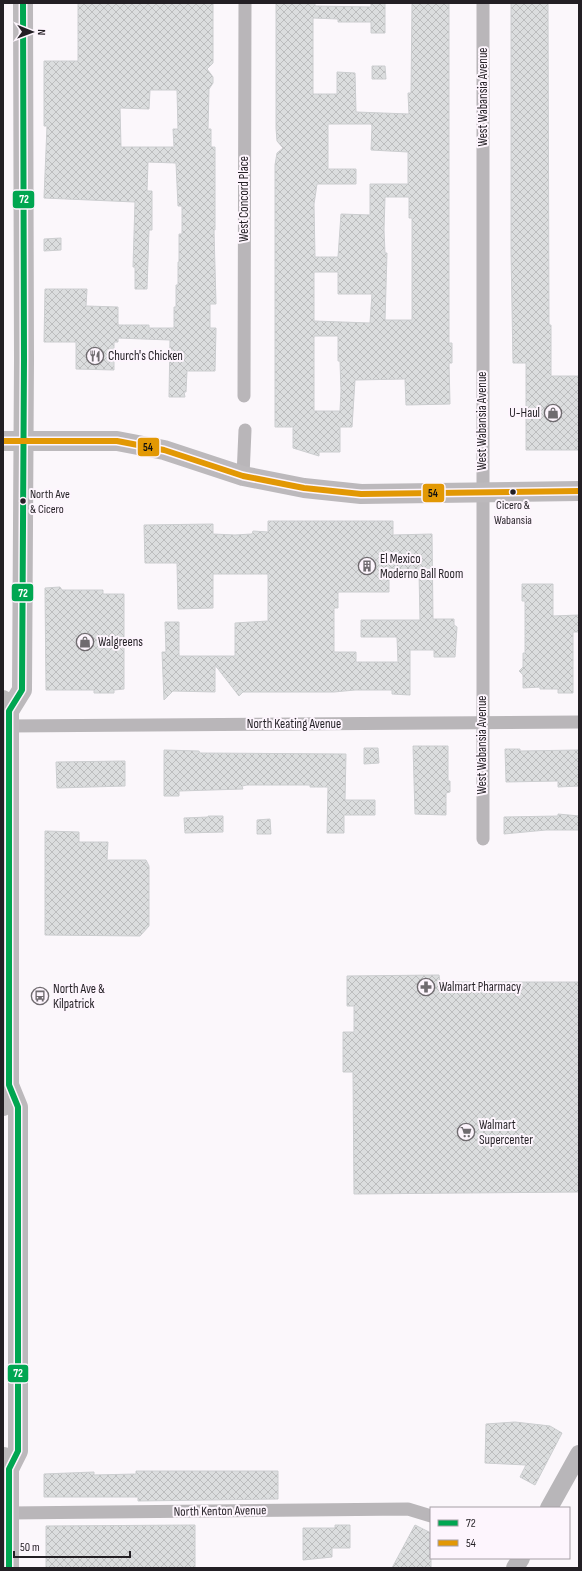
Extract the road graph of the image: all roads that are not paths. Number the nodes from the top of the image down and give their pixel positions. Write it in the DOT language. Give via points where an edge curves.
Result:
graph roads {
  1 [pos="23,3"];
  2 [pos="245,3"];
  3 [pos="482,3"];
  4 [pos="244,396"];
  5 [pos="245,430"];
  6 [pos="3,441"];
  7 [pos="23,441"];
  8 [pos="244,476"];
  9 [pos="579,491"];
  10 [pos="482,492"];
  11 [pos="7,712"];
  12 [pos="579,722"];
  13 [pos="482,723"];
  14 [pos="483,839"];
  15 [pos="6,938"];
  16 [pos="9,1085"];
  17 [pos="3,1106"];
  18 [pos="579,1454"];
  19 [pos="6,1461"];
  20 [pos="550,1507"];
  21 [pos="9,1513"];
  22 [pos="430,1516"];
  23 [pos="9,1568"];
  1 -- 7 [label="main road"];
  2 -- 4 [label="street, West Concord Place"];
  3 -- 10 [label="street, West Wabansia Avenue"];
  5 -- 8 [label="street"];
  6 -- 7 [label="main road"];
  7 -- 8 [label="main road" via="117,441 164,450"];
  7 -- 11 [label="main road" via="22,690"];
  8 -- 10 [label="main road" via="304,488 361,494"];
  9 -- 10 [label="main road"];
  10 -- 13 [label="street, West Wabansia Avenue"];
  11 -- 13 [label="street, North Keating Avenue"];
  11 -- 15 [label="main road"];
  12 -- 13 [label="street, North Keating Avenue"];
  13 -- 14 [label="street, West Wabansia Avenue"];
  15 -- 16 [label="main road"];
  16 -- 17 [label="main road"];
  16 -- 19 [label="main road" via="18,1107 18,1451"];
  18 -- 20 [label="main road"];
  19 -- 21 [label="main road"];
  21 -- 22 [label="street, North Kenton Avenue" via="408,1509"];
  21 -- 23 [label="main road"];
}
